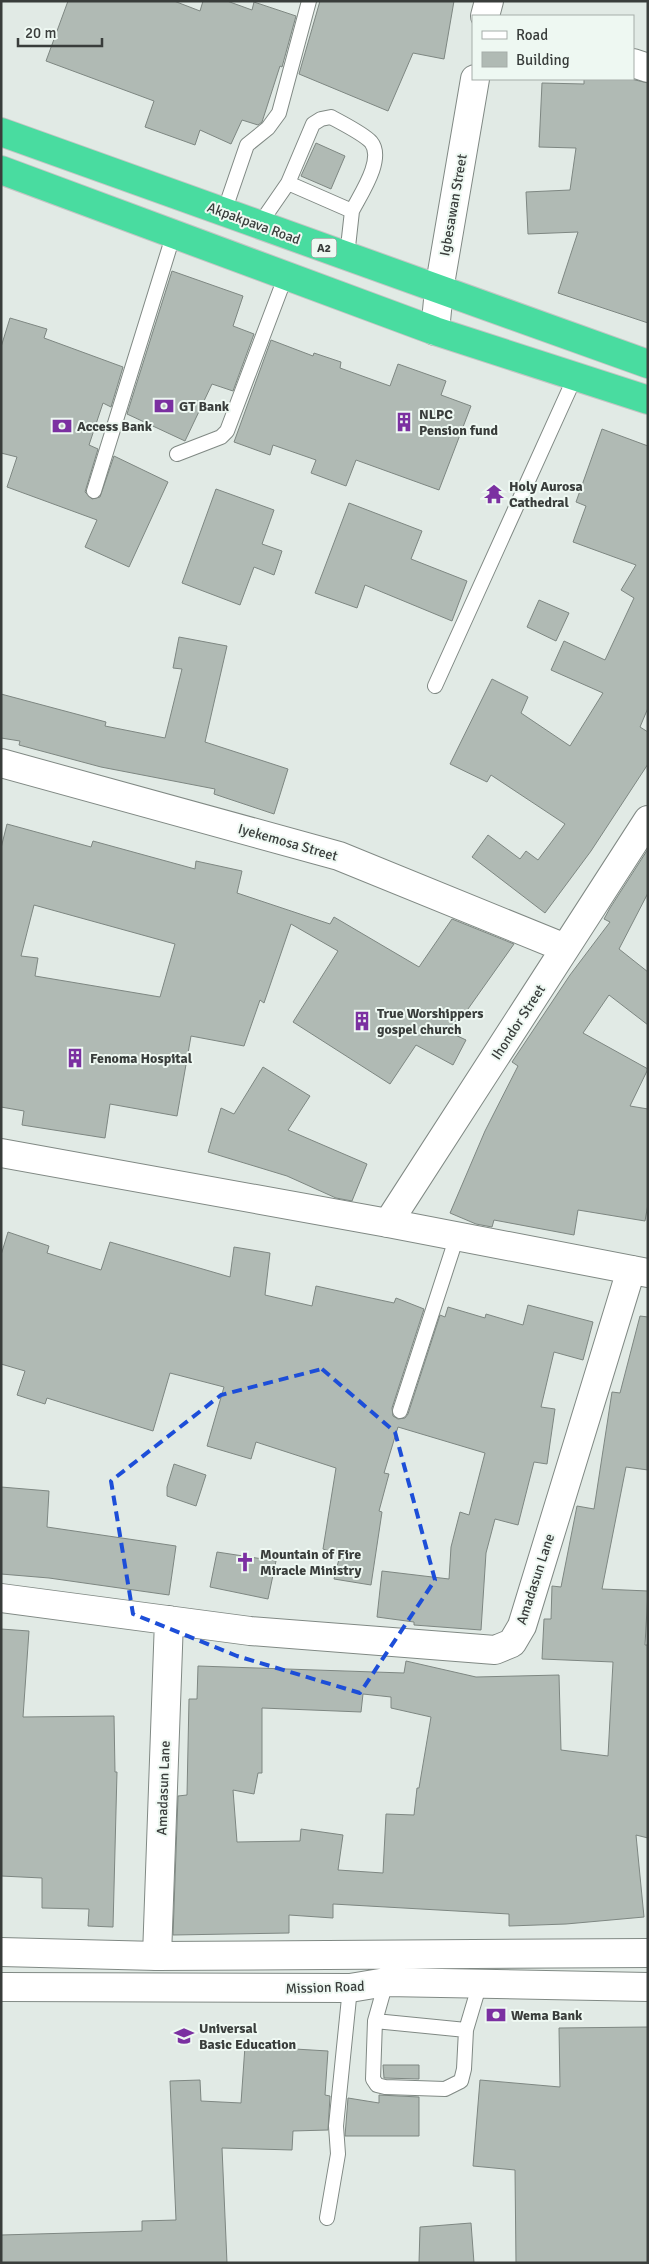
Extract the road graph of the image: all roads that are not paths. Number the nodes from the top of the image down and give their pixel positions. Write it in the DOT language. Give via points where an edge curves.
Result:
graph roads {
  1 [pos="309,1"];
  2 [pos="489,1"];
  3 [pos="485,15"];
  4 [pos="634,64"];
  5 [pos="648,68"];
  6 [pos="475,80"];
  7 [pos="1,132"];
  8 [pos="1,170"];
  9 [pos="288,184"];
  10 [pos="352,211"];
  11 [pos="224,212"];
  12 [pos="259,225"];
  13 [pos="174,233"];
  14 [pos="346,256"];
  15 [pos="286,275"];
  16 [pos="439,290"];
  17 [pos="435,331"];
  18 [pos="648,364"];
  19 [pos="576,377"];
  20 [pos="648,400"];
  21 [pos="177,454"];
  22 [pos="94,491"];
  23 [pos="435,686"];
  24 [pos="1,763"];
  25 [pos="648,820"];
  26 [pos="565,948"];
  27 [pos="1,1153"];
  28 [pos="388,1223"];
  29 [pos="457,1236"];
  30 [pos="639,1272"];
  31 [pos="400,1411"];
  32 [pos="1,1598"];
  33 [pos="170,1620"];
  34 [pos="1,1952"];
  35 [pos="648,1953"];
  36 [pos="157,1956"];
  37 [pos="386,1982"];
  38 [pos="480,1983"];
  39 [pos="648,1987"];
  40 [pos="1,1988"];
  41 [pos="350,1988"];
  42 [pos="375,2021"];
  43 [pos="466,2030"];
  44 [pos="327,2218"];
  1 -- 11 [label="lane" via="279,113 268,128 247,145"];
  2 -- 3 [label="street"];
  4 -- 5 [label="street"];
  6 -- 16 [label="street, Igbesawan Street"];
  7 -- 11 [label="highway, Akpakpava Road / A2"];
  8 -- 13 [label="highway"];
  9 -- 10 [label="lane"];
  9 -- 10 [label="lane" via="313,124 321,118 331,117 372,142 376,153 375,166"];
  9 -- 12 [label="lane"];
  10 -- 14 [label="lane"];
  11 -- 12 [label="highway, Akpakpava Road / A2"];
  12 -- 14 [label="highway, Akpakpava Road / A2"];
  13 -- 15 [label="highway"];
  13 -- 22 [label="lane"];
  14 -- 16 [label="highway, Akpakpava Road / A2"];
  15 -- 17 [label="highway"];
  15 -- 21 [label="lane" via="226,431 220,437"];
  16 -- 17 [label="street, Igbesawan Street"];
  16 -- 18 [label="highway, Akpakpava Road / A2"];
  17 -- 19 [label="highway"];
  19 -- 20 [label="highway"];
  19 -- 23 [label="lane"];
  24 -- 26 [label="street, Iyekemosa Street" via="339,856"];
  25 -- 26 [label="street, Ihondor Street"];
  26 -- 28 [label="street, Ihondor Street"];
  27 -- 28 [label="street"];
  28 -- 29 [label="street"];
  29 -- 30 [label="street"];
  29 -- 31 [label="lane"];
  30 -- 33 [label="street, Amadasun Lane" via="522,1626 512,1643 495,1650 250,1631"];
  32 -- 33 [label="street, Amadasun Lane"];
  33 -- 36 [label="street, Amadasun Lane"];
  34 -- 36 [label="street"];
  35 -- 36 [label="street"];
  37 -- 38 [label="street, Mission Road"];
  37 -- 41 [label="street, Mission Road"];
  37 -- 42 [label="lane"];
  38 -- 39 [label="street, Mission Road"];
  38 -- 43 [label="lane"];
  40 -- 41 [label="street, Mission Road"];
  41 -- 44 [label="lane" via="336,2126 338,2154"];
  42 -- 43 [label="lane"];
  42 -- 43 [label="lane" via="373,2079 384,2087 445,2089 460,2081 464,2069"];
}
